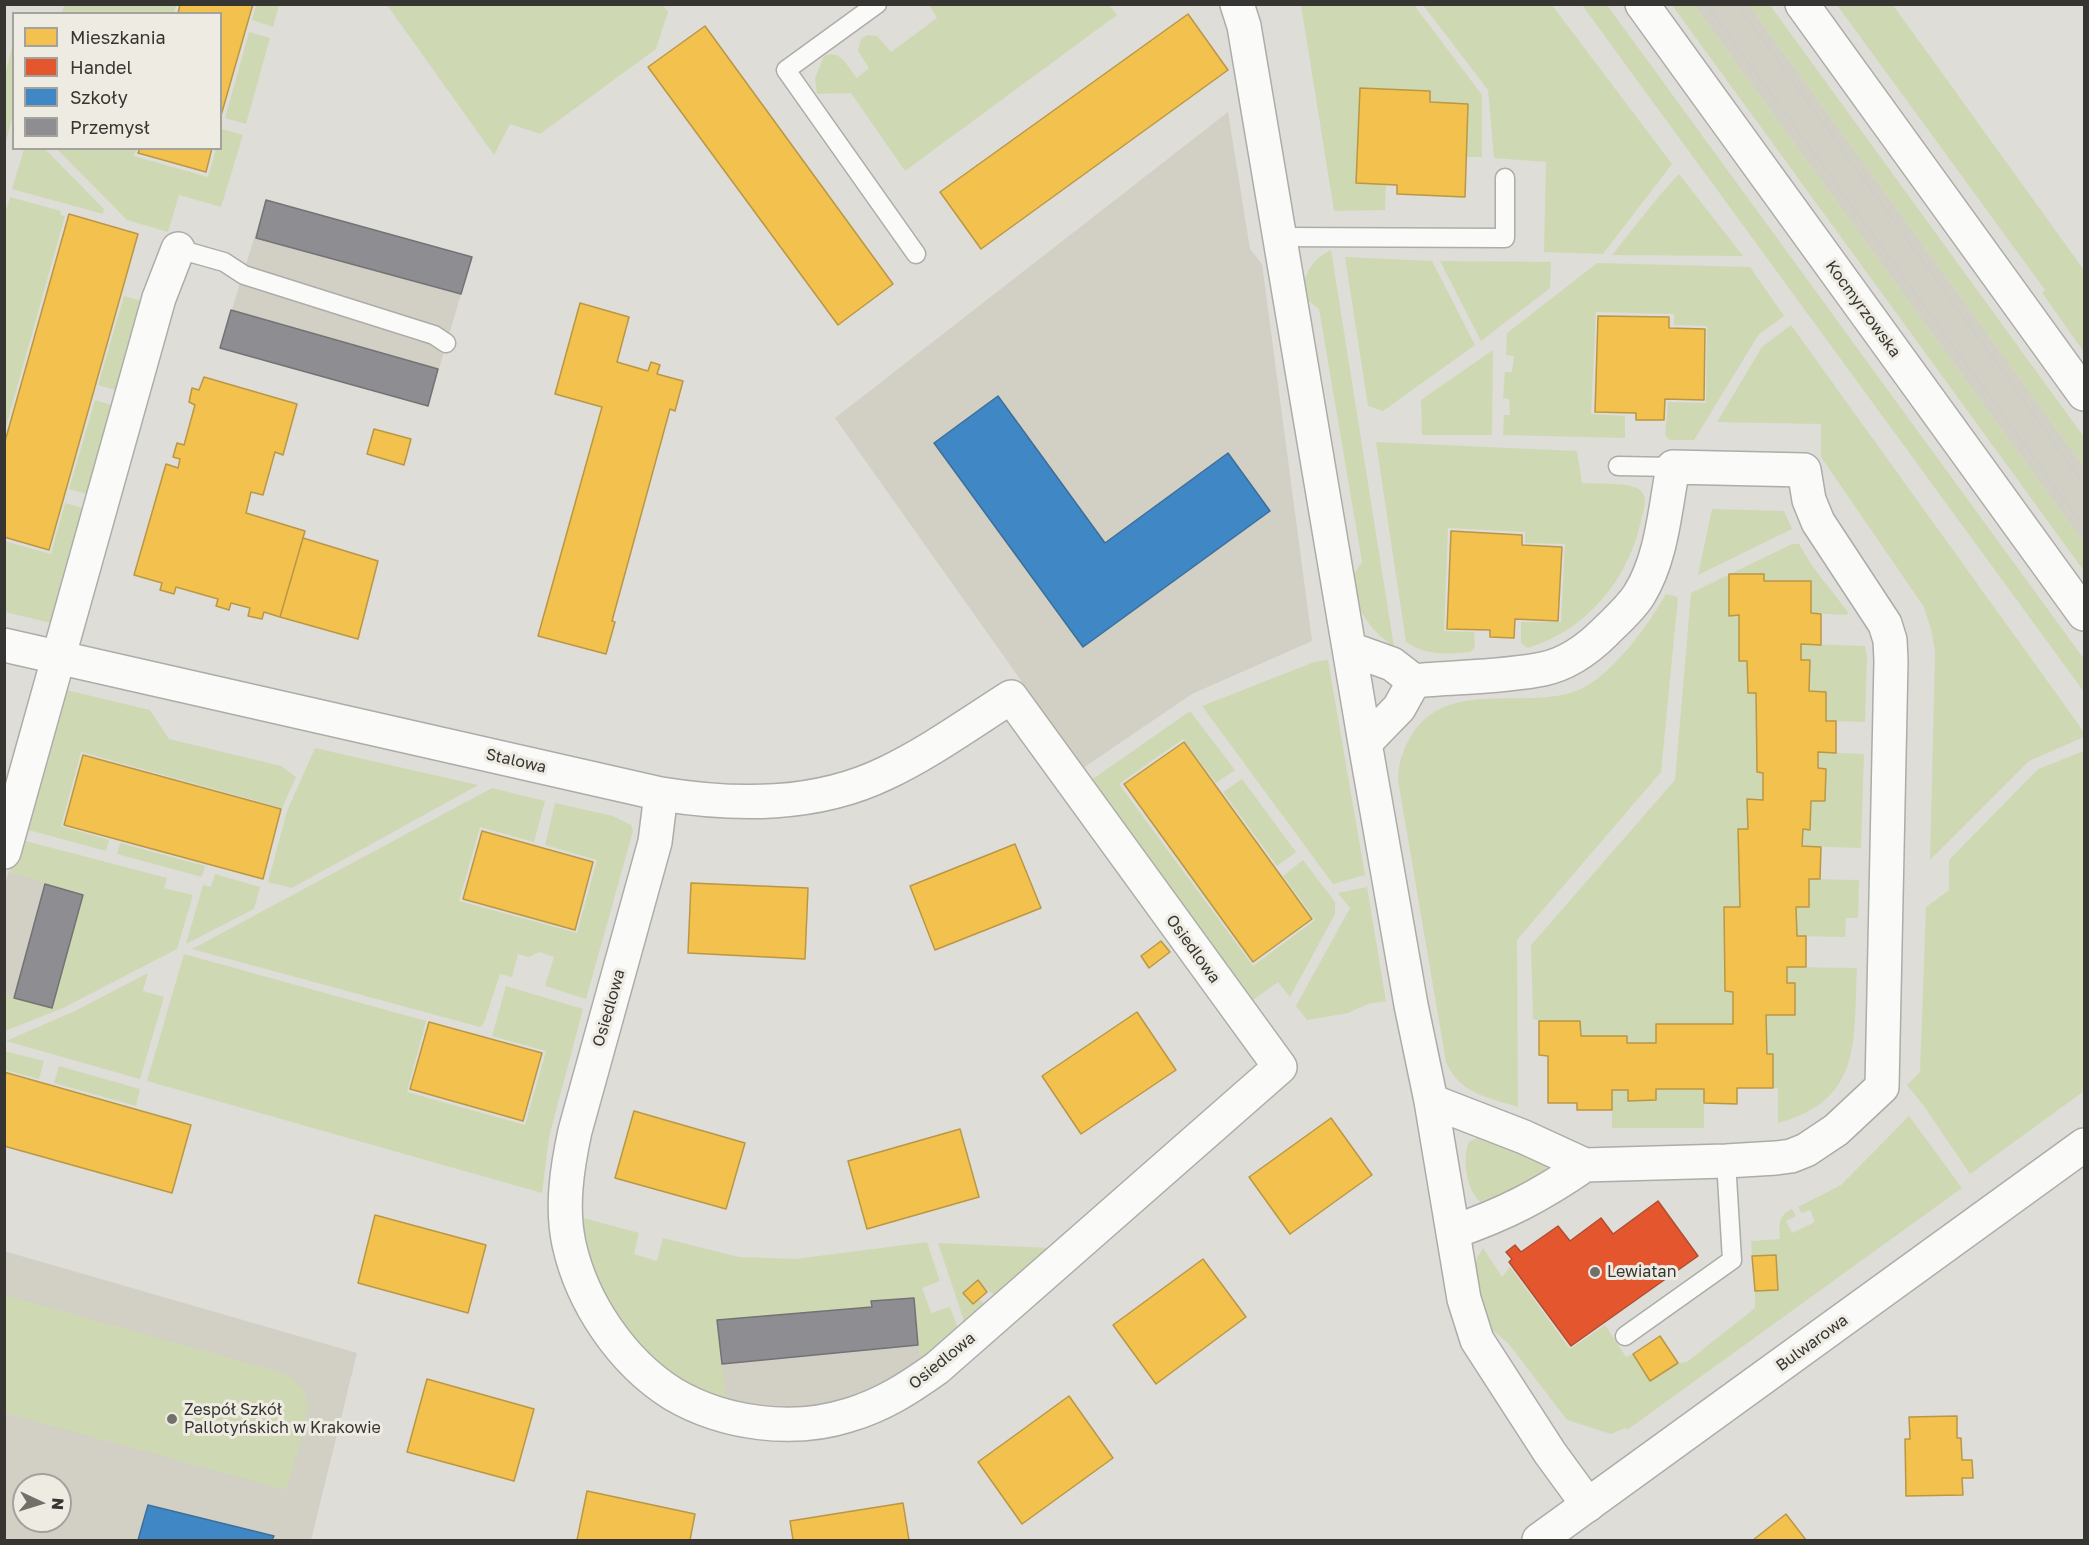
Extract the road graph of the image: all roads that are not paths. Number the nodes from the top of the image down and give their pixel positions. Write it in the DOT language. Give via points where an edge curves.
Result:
graph roads {
  1 [pos="877,4"];
  2 [pos="1238,4"];
  3 [pos="1642,4"];
  4 [pos="1802,4"];
  5 [pos="1505,178"];
  6 [pos="1280,237"];
  7 [pos="178,249"];
  8 [pos="916,254"];
  9 [pos="446,343"];
  10 [pos="2085,394"];
  11 [pos="1618,466"];
  12 [pos="1672,467"];
  13 [pos="2085,614"];
  14 [pos="4,645"];
  15 [pos="1350,649"];
  16 [pos="58,657"];
  17 [pos="1414,681"];
  18 [pos="1011,696"];
  19 [pos="1365,743"];
  20 [pos="661,794"];
  21 [pos="4,852"];
  22 [pos="1431,1101"];
  23 [pos="2085,1145"];
  24 [pos="1726,1161"];
  25 [pos="1584,1165"];
  26 [pos="1453,1232"];
  27 [pos="1625,1336"];
  28 [pos="1588,1505"];
  29 [pos="1539,1540"];
  1 -- 8 [label="lane" via="786,70"];
  2 -- 6 [label="street"];
  3 -- 13 [label="street, Kocmyrzowska"];
  4 -- 10 [label="street"];
  5 -- 6 [label="lane" via="1504,238"];
  6 -- 15 [label="street"];
  7 -- 9 [label="lane" via="224,262 244,275 434,335"];
  7 -- 16 [label="street" via="159,298"];
  11 -- 12 [label="lane"];
  12 -- 17 [label="street" via="1659,544 1648,579 1629,609 1599,638 1569,660 1542,669"];
  12 -- 24 [label="street" via="1804,470 1818,522 1876,608 1890,640 1881,1087 1836,1130 1806,1150 1791,1156"];
  14 -- 16 [label="street, Stalowa"];
  15 -- 17 [label="street" via="1392,664"];
  15 -- 19 [label="street"];
  16 -- 20 [label="street, Stalowa"];
  16 -- 21 [label="street"];
  17 -- 19 [label="street" via="1399,708"];
  18 -- 20 [label="street, Stalowa" via="918,756 852,786 785,801 698,800"];
  18 -- 20 [label="street, Osiedlowa" via="1280,1067 937,1368 897,1396 849,1415 803,1424 762,1422 715,1412 673,1394 635,1362 606,1327 577,1272 565,1207 570,1151 655,842"];
  19 -- 22 [label="street"];
  22 -- 25 [label="street"];
  22 -- 26 [label="street"];
  23 -- 28 [label="street, Bulwarowa"];
  24 -- 25 [label="street"];
  24 -- 27 [label="lane" via="1732,1260"];
  25 -- 26 [label="street" via="1547,1191 1495,1218"];
  26 -- 28 [label="street" via="1464,1299 1478,1340 1550,1454"];
  28 -- 29 [label="street, Bulwarowa"];
}
